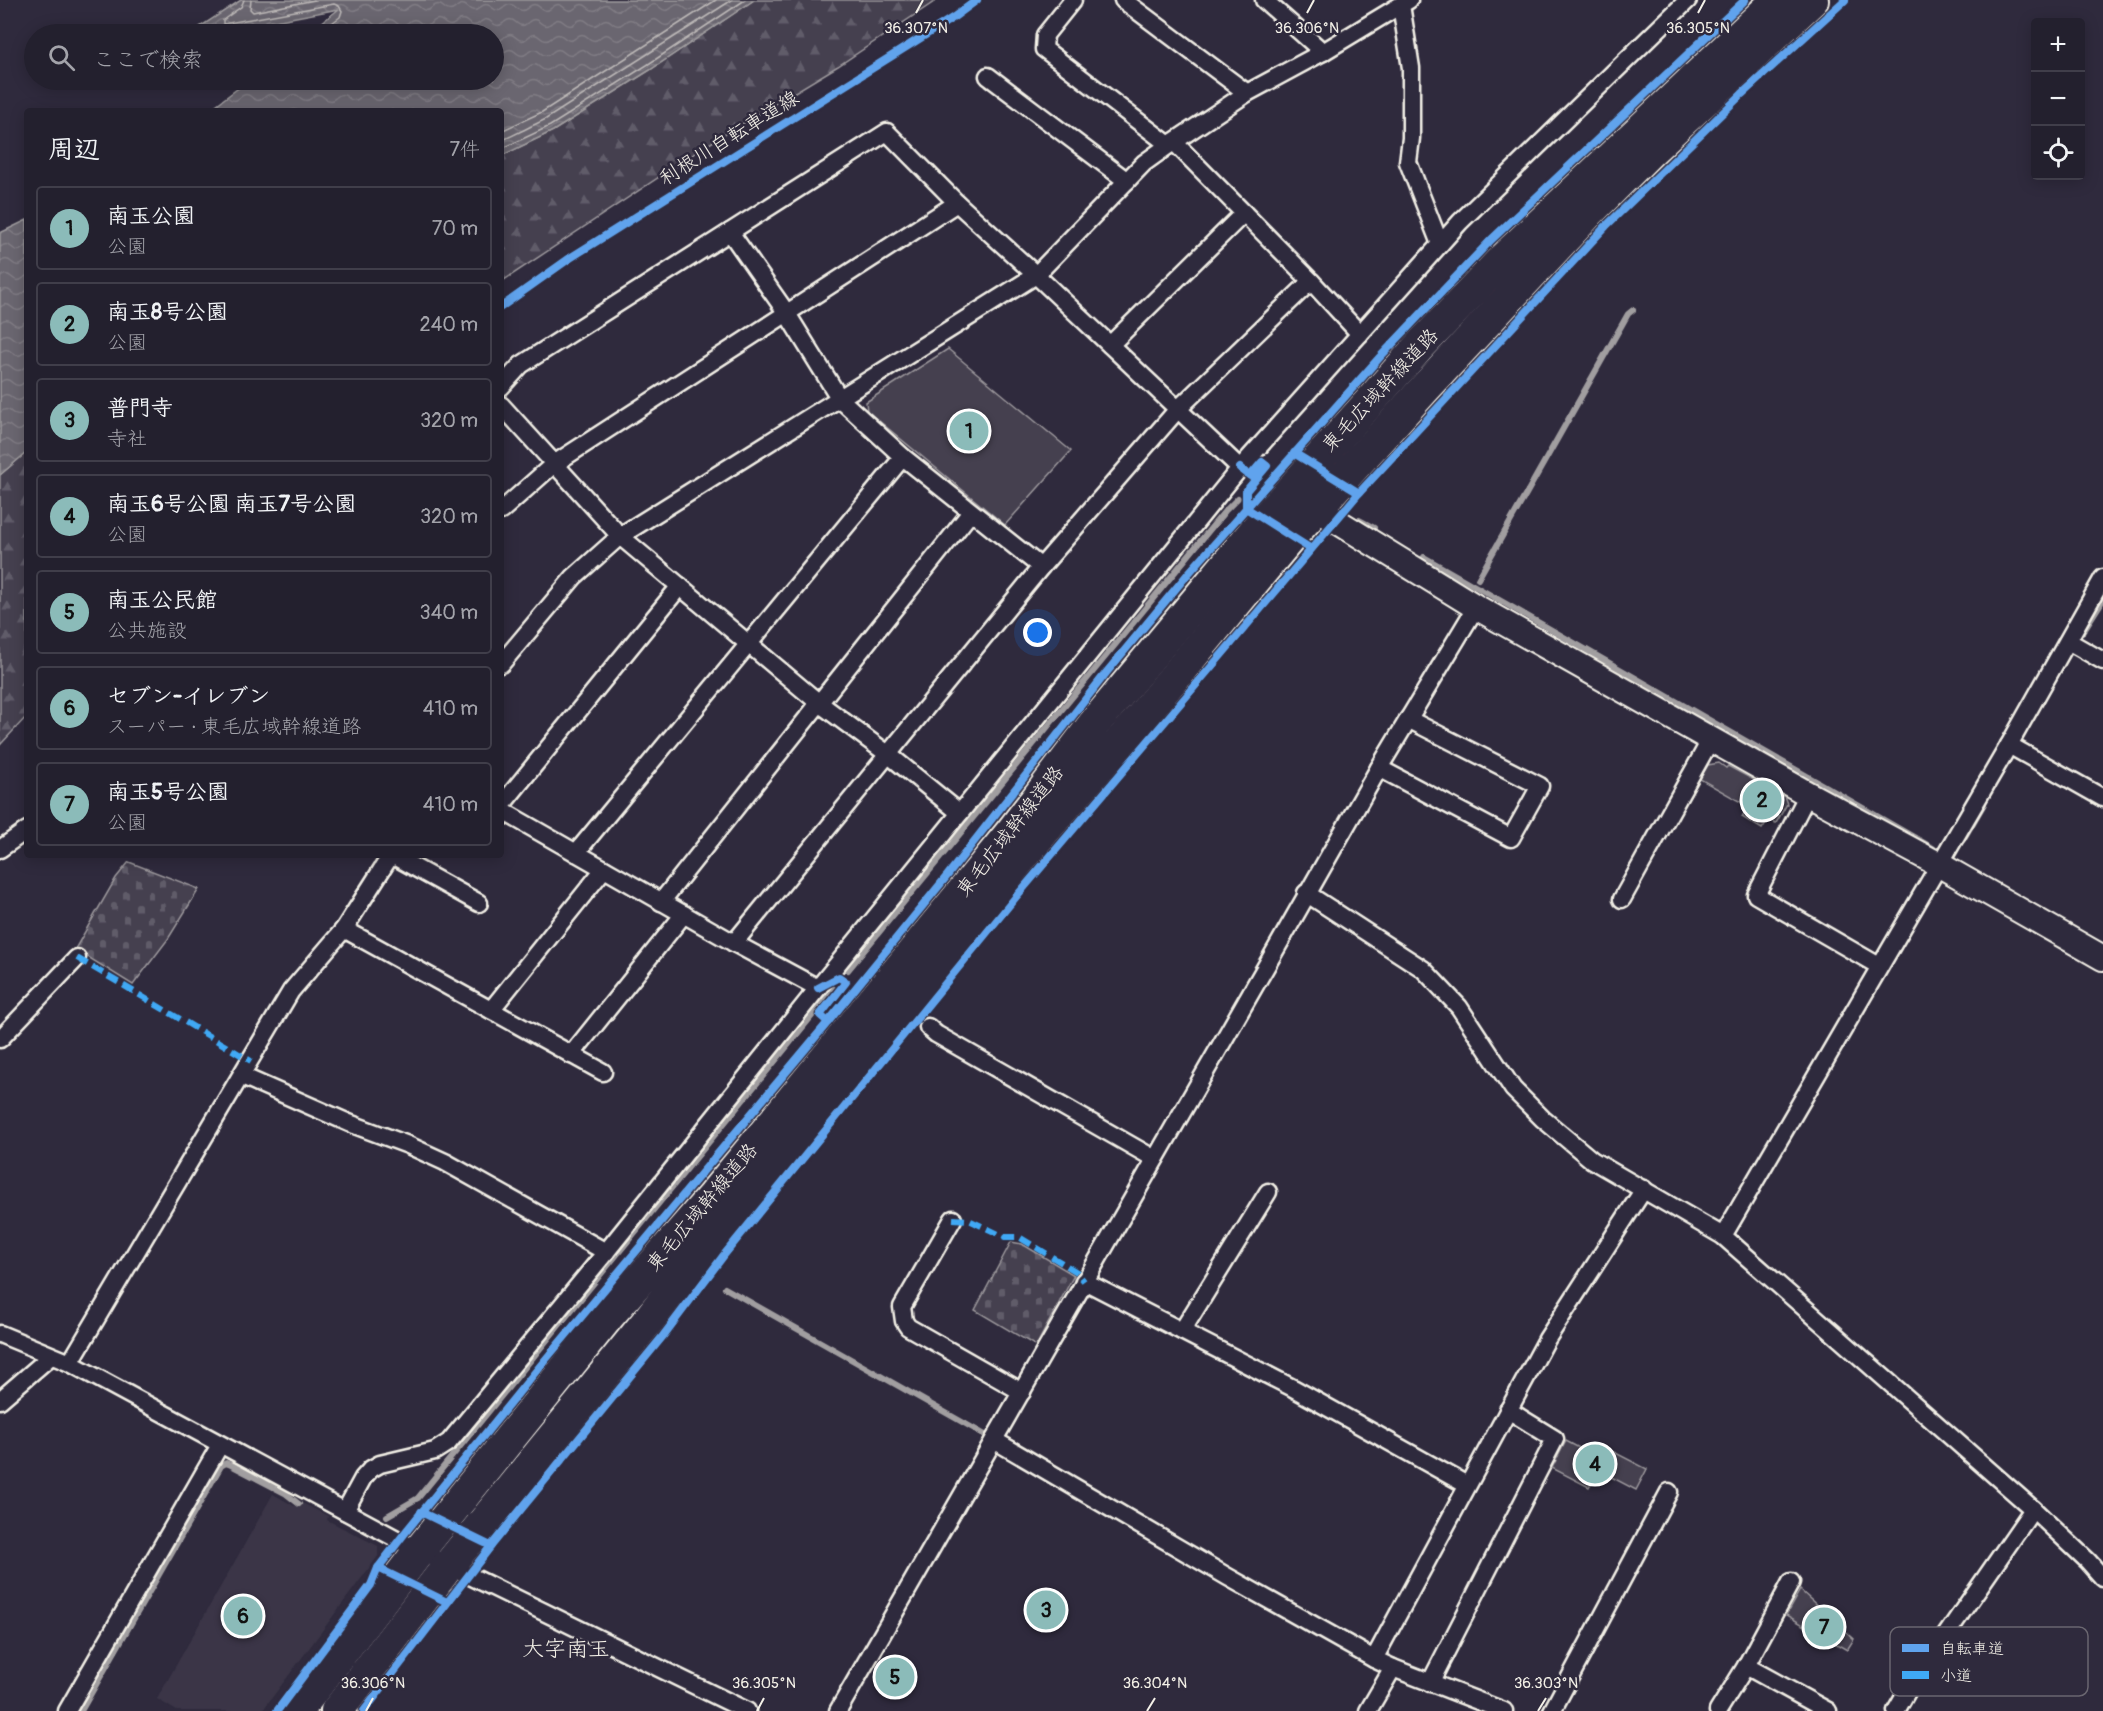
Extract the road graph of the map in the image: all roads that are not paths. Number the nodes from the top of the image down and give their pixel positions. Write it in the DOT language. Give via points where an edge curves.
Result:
graph roads {
  1 [pos="1072,0"];
  2 [pos="1124,0"];
  3 [pos="1264,0"];
  4 [pos="1688,0"];
  5 [pos="1778,0"];
  6 [pos="1812,0"];
  7 [pos="1405,2"];
  8 [pos="1323,52"];
  9 [pos="988,76"];
  10 [pos="1248,93"];
  11 [pos="1171,143"];
  12 [pos="1127,180"];
  13 [pos="957,203"];
  14 [pos="1244,213"];
  15 [pos="730,232"];
  16 [pos="1440,244"];
  17 [pos="1036,275"];
  18 [pos="1311,281"];
  19 [pos="786,312"];
  20 [pos="1360,334"];
  21 [pos="1110,345"];
  22 [pos="504,384"];
  23 [pos="840,399"];
  24 [pos="504,408"];
  25 [pos="1178,409"];
  26 [pos="903,457"];
  27 [pos="554,464"];
  28 [pos="1240,468"];
  29 [pos="1289,491"];
  30 [pos="504,508"];
  31 [pos="1317,509"];
  32 [pos="971,512"];
  33 [pos="620,536"];
  34 [pos="1041,567"];
  35 [pos="2103,578"];
  36 [pos="680,586"];
  37 [pos="1476,607"];
  38 [pos="2068,641"];
  39 [pos="749,644"];
  40 [pos="504,660"];
  41 [pos="2103,661"];
  42 [pos="819,703"];
  43 [pos="1408,719"];
  44 [pos="1711,739"];
  45 [pos="2009,745"];
  46 [pos="889,755"];
  47 [pos="1379,768"];
  48 [pos="1808,794"];
  49 [pos="2103,798"];
  50 [pos="504,804"];
  51 [pos="504,810"];
  52 [pos="960,813"];
  53 [pos="24,832"];
  54 [pos="0,849"];
  55 [pos="576,853"];
  56 [pos="389,858"];
  57 [pos="396,858"];
  58 [pos="1938,864"];
  59 [pos="604,869"];
  60 [pos="1306,893"];
  61 [pos="1622,899"];
  62 [pos="661,902"];
  63 [pos="479,903"];
  64 [pos="684,914"];
  65 [pos="344,929"];
  66 [pos="734,944"];
  67 [pos="2100,950"];
  68 [pos="78,958"];
  69 [pos="1879,966"];
  70 [pos="818,988"];
  71 [pos="491,1010"];
  72 [pos="928,1027"];
  73 [pos="0,1040"];
  74 [pos="571,1054"];
  75 [pos="603,1072"];
  76 [pos="242,1076"];
  77 [pos="1155,1159"];
  78 [pos="1644,1189"];
  79 [pos="1268,1192"];
  80 [pos="953,1219"];
  81 [pos="1723,1236"];
  82 [pos="606,1252"];
  83 [pos="1084,1281"];
  84 [pos="1182,1331"];
  85 [pos="0,1334"];
  86 [pos="51,1356"];
  87 [pos="70,1363"];
  88 [pos="1022,1392"];
  89 [pos="0,1400"];
  90 [pos="1508,1410"];
  91 [pos="994,1440"];
  92 [pos="220,1445"];
  93 [pos="1467,1485"];
  94 [pos="1669,1492"];
  95 [pos="2033,1509"];
  96 [pos="345,1510"];
  97 [pos="418,1551"];
  98 [pos="448,1566"];
  99 [pos="2103,1578"];
  100 [pos="1791,1582"];
  101 [pos="1952,1627"];
  102 [pos="1374,1659"];
  103 [pos="1746,1666"];
  104 [pos="1393,1668"];
  105 [pos="1430,1683"];
  106 [pos="1905,1696"];
  107 [pos="67,1711"];
  108 [pos="297,1711"];
  109 [pos="337,1711"];
  110 [pos="747,1711"];
  111 [pos="838,1711"];
  112 [pos="1368,1711"];
  113 [pos="1504,1711"];
  114 [pos="1552,1711"];
  115 [pos="1718,1711"];
  116 [pos="1827,1711"];
  117 [pos="1896,1711"];
  1 -- 11 [label="street" via="1045,35 1044,49"];
  2 -- 10 [label="street"];
  3 -- 8 [label="street"];
  4 -- 16 [label="street"];
  5 -- 29 [label="highway, 東毛広域幹線道路" via="1502,260"];
  6 -- 31 [label="highway, 東毛広域幹線道路" via="1588,213"];
  7 -- 8 [label="street"];
  7 -- 16 [label="street" via="1411,68 1408,162"];
  8 -- 10 [label="street"];
  9 -- 12 [label="street"];
  10 -- 11 [label="street"];
  11 -- 12 [label="street"];
  11 -- 14 [label="street"];
  12 -- 17 [label="street"];
  13 -- 15 [label="street" via="887,132"];
  13 -- 17 [label="street"];
  13 -- 19 [label="street"];
  14 -- 18 [label="street"];
  14 -- 21 [label="street"];
  15 -- 19 [label="street"];
  15 -- 22 [label="street" via="521,365"];
  16 -- 20 [label="street"];
  17 -- 21 [label="street"];
  17 -- 23 [label="street"];
  18 -- 20 [label="street"];
  18 -- 25 [label="street"];
  19 -- 23 [label="street"];
  19 -- 27 [label="street"];
  20 -- 28 [label="street"];
  21 -- 25 [label="street"];
  23 -- 26 [label="street"];
  23 -- 33 [label="street"];
  24 -- 27 [label="street"];
  25 -- 28 [label="street"];
  25 -- 34 [label="street"];
  26 -- 32 [label="street"];
  26 -- 39 [label="street"];
  27 -- 30 [label="street"];
  27 -- 33 [label="street"];
  28 -- 52 [label="street"];
  29 -- 31 [label="street"];
  29 -- 97 [label="highway, 東毛広域幹線道路"];
  31 -- 37 [label="street"];
  31 -- 98 [label="highway, 東毛広域幹線道路" via="1030,847"];
  32 -- 34 [label="street"];
  32 -- 42 [label="street"];
  33 -- 36 [label="street"];
  33 -- 40 [label="street" via="574,577"];
  34 -- 46 [label="street"];
  35 -- 38 [label="street"];
  36 -- 39 [label="street"];
  36 -- 50 [label="street"];
  37 -- 43 [label="street"];
  37 -- 44 [label="street"];
  38 -- 41 [label="street"];
  38 -- 45 [label="street"];
  39 -- 42 [label="street"];
  39 -- 55 [label="street"];
  42 -- 46 [label="street"];
  42 -- 62 [label="street"];
  43 -- 47 [label="street"];
  43 -- 47 [label="street" via="1540,786 1511,838"];
  44 -- 48 [label="street"];
  44 -- 61 [label="street"];
  45 -- 49 [label="street"];
  45 -- 58 [label="street"];
  46 -- 52 [label="street"];
  46 -- 66 [label="street"];
  47 -- 60 [label="street"];
  48 -- 58 [label="street"];
  48 -- 69 [label="street" via="1756,895"];
  51 -- 55 [label="street"];
  52 -- 70 [label="street"];
  53 -- 54 [label="street"];
  55 -- 59 [label="street"];
  56 -- 65 [label="street"];
  57 -- 63 [label="street"];
  58 -- 67 [label="street"];
  58 -- 69 [label="street"];
  59 -- 62 [label="street"];
  59 -- 71 [label="street"];
  60 -- 77 [label="street"];
  60 -- 78 [label="street" via="1423,969 1459,1007 1513,1089 1543,1119 1592,1160"];
  62 -- 64 [label="street"];
  64 -- 66 [label="street"];
  64 -- 74 [label="street"];
  65 -- 71 [label="street"];
  65 -- 76 [label="street" via="291,992"];
  66 -- 70 [label="street"];
  68 -- 73 [label="street"];
  69 -- 81 [label="street"];
  70 -- 82 [label="street"];
  71 -- 74 [label="street"];
  72 -- 77 [label="street"];
  74 -- 75 [label="street"];
  76 -- 82 [label="street" via="445,1161"];
  76 -- 87 [label="street"];
  77 -- 83 [label="street"];
  78 -- 81 [label="street"];
  78 -- 90 [label="street" via="1547,1339"];
  79 -- 84 [label="street"];
  80 -- 88 [label="street" via="902,1307 904,1321 908,1327"];
  81 -- 95 [label="street"];
  82 -- 96 [label="street" via="449,1442 435,1451 370,1470"];
  83 -- 84 [label="street"];
  83 -- 88 [label="street"];
  84 -- 93 [label="street"];
  85 -- 86 [label="street"];
  86 -- 87 [label="street"];
  86 -- 89 [label="street"];
  87 -- 92 [label="street"];
  88 -- 91 [label="street"];
  90 -- 93 [label="street"];
  90 -- 105 [label="street" via="1555,1439"];
  91 -- 102 [label="street"];
  91 -- 111 [label="street"];
  92 -- 96 [label="street"];
  92 -- 107 [label="street"];
  93 -- 102 [label="street"];
  94 -- 114 [label="street"];
  95 -- 99 [label="street"];
  95 -- 101 [label="street"];
  96 -- 97 [label="street"];
  97 -- 98 [label="street"];
  97 -- 108 [label="highway, 東毛広域幹線道路"];
  98 -- 109 [label="highway, 東毛広域幹線道路"];
  98 -- 110 [label="street"];
  100 -- 103 [label="street"];
  102 -- 104 [label="street"];
  103 -- 115 [label="street"];
  103 -- 116 [label="street"];
  104 -- 105 [label="street"];
  104 -- 112 [label="street"];
  105 -- 113 [label="street"];
  106 -- 117 [label="street"];
}
